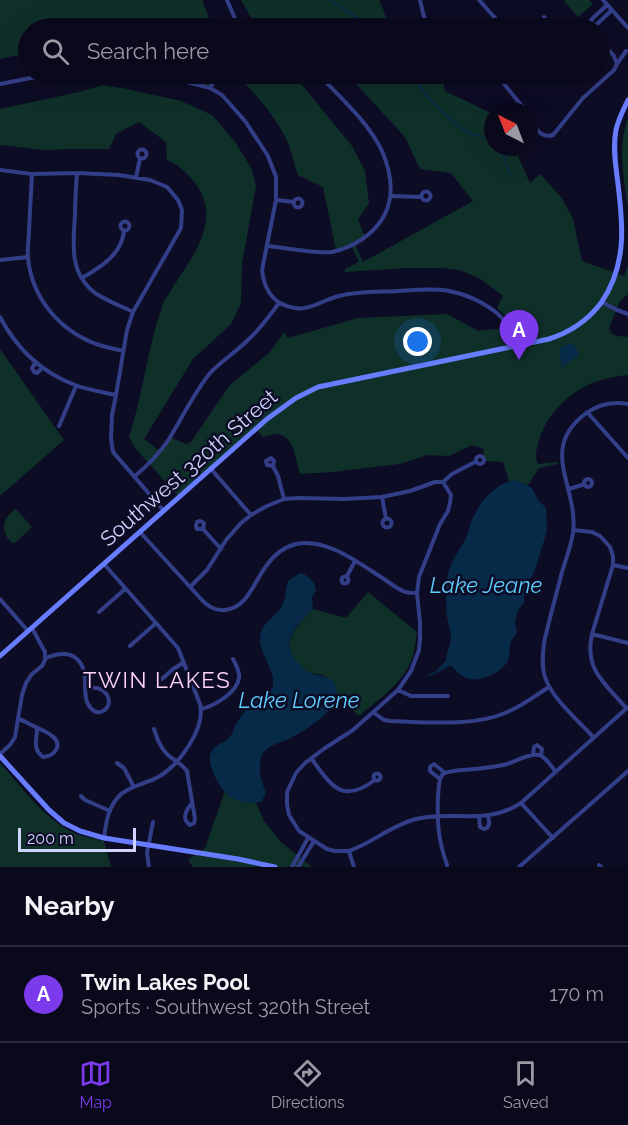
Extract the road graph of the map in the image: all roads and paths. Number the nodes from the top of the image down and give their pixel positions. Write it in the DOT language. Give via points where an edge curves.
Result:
graph roads {
  1 [pos="227,0"];
  2 [pos="420,0"];
  3 [pos="479,0"];
  4 [pos="603,0"];
  5 [pos="607,5"];
  6 [pos="612,10"];
  7 [pos="235,18"];
  8 [pos="425,18"];
  9 [pos="494,18"];
  10 [pos="593,18"];
  11 [pos="603,18"];
  12 [pos="628,28"];
  13 [pos="610,51"];
  14 [pos="626,51"];
  15 [pos="617,64"];
  16 [pos="610,74"];
  17 [pos="18,80"];
  18 [pos="0,84"];
  19 [pos="195,84"];
  20 [pos="212,84"];
  21 [pos="327,84"];
  22 [pos="504,84"];
  23 [pos="598,84"];
  24 [pos="210,88"];
  25 [pos="628,100"];
  26 [pos="518,102"];
  27 [pos="538,130"];
  28 [pos="140,158"];
  29 [pos="0,170"];
  30 [pos="77,172"];
  31 [pos="32,174"];
  32 [pos="136,178"];
  33 [pos="391,196"];
  34 [pos="422,197"];
  35 [pos="276,200"];
  36 [pos="294,202"];
  37 [pos="124,231"];
  38 [pos="268,246"];
  39 [pos="28,257"];
  40 [pos="0,260"];
  41 [pos="82,278"];
  42 [pos="602,302"];
  43 [pos="279,303"];
  44 [pos="134,312"];
  45 [pos="628,314"];
  46 [pos="0,317"];
  47 [pos="516,346"];
  48 [pos="123,351"];
  49 [pos="35,363"];
  50 [pos="42,369"];
  51 [pos="76,386"];
  52 [pos="116,395"];
  53 [pos="628,404"];
  54 [pos="587,412"];
  55 [pos="59,426"];
  56 [pos="628,458"];
  57 [pos="476,462"];
  58 [pos="273,466"];
  59 [pos="211,469"];
  60 [pos="135,477"];
  61 [pos="443,482"];
  62 [pos="585,484"];
  63 [pos="569,489"];
  64 [pos="382,497"];
  65 [pos="284,499"];
  66 [pos="164,510"];
  67 [pos="251,515"];
  68 [pos="386,519"];
  69 [pos="203,529"];
  70 [pos="573,530"];
  71 [pos="140,532"];
  72 [pos="221,549"];
  73 [pos="355,561"];
  74 [pos="104,564"];
  75 [pos="613,566"];
  76 [pos="628,568"];
  77 [pos="347,576"];
  78 [pos="190,587"];
  79 [pos="125,589"];
  80 [pos="417,593"];
  81 [pos="0,599"];
  82 [pos="99,612"];
  83 [pos="156,623"];
  84 [pos="30,629"];
  85 [pos="592,634"];
  86 [pos="628,643"];
  87 [pos="130,646"];
  88 [pos="0,656"];
  89 [pos="46,658"];
  90 [pos="233,659"];
  91 [pos="184,662"];
  92 [pos="162,679"];
  93 [pos="549,687"];
  94 [pos="86,688"];
  95 [pos="398,690"];
  96 [pos="448,696"];
  97 [pos="627,707"];
  98 [pos="201,709"];
  99 [pos="374,712"];
  100 [pos="19,719"];
  101 [pos="37,728"];
  102 [pos="154,729"];
  103 [pos="593,737"];
  104 [pos="0,755"];
  105 [pos="532,755"];
  106 [pos="541,756"];
  107 [pos="311,758"];
  108 [pos="177,761"];
  109 [pos="117,763"];
  110 [pos="555,771"];
  111 [pos="627,773"];
  112 [pos="442,775"];
  113 [pos="375,780"];
  114 [pos="134,786"];
  115 [pos="81,796"];
  116 [pos="192,803"];
  117 [pos="521,803"];
  118 [pos="110,811"];
  119 [pos="488,815"];
  120 [pos="479,816"];
  121 [pos="437,817"];
  122 [pos="153,822"];
  123 [pos="104,838"];
  124 [pos="308,838"];
  125 [pos="553,838"];
  126 [pos="314,841"];
  127 [pos="149,844"];
  128 [pos="349,851"];
  129 [pos="447,865"];
  130 [pos="149,867"];
  131 [pos="275,867"];
  132 [pos="292,867"];
  133 [pos="298,867"];
  134 [pos="354,867"];
  135 [pos="519,867"];
  1 -- 7 [label="street"];
  2 -- 8 [label="street"];
  3 -- 9 [label="street"];
  4 -- 5 [label="street"];
  5 -- 6 [label="street"];
  5 -- 10 [label="street"];
  6 -- 11 [label="street"];
  6 -- 12 [label="street"];
  13 -- 15 [label="street"];
  14 -- 15 [label="street"];
  15 -- 16 [label="street"];
  17 -- 18 [label="street"];
  19 -- 24 [label="street"];
  20 -- 24 [label="street"];
  21 -- 33 [label="street" via="375,139 386,166"];
  22 -- 26 [label="street"];
  23 -- 27 [label="street" via="554,134 544,136"];
  24 -- 35 [label="street" via="232,105 268,156 276,177"];
  25 -- 42 [label="main road, Southwest 320th Street" via="615,135 622,257 616,282"];
  28 -- 32 [label="street"];
  29 -- 31 [label="street"];
  30 -- 31 [label="street"];
  30 -- 32 [label="street"];
  30 -- 41 [label="street" via="73,248"];
  31 -- 39 [label="street"];
  32 -- 44 [label="street" via="161,183 173,192 182,210 181,228"];
  33 -- 34 [label="street"];
  33 -- 38 [label="street" via="375,229 349,246 332,252"];
  35 -- 36 [label="street"];
  35 -- 38 [label="street"];
  37 -- 41 [label="street" via="116,253"];
  38 -- 43 [label="street" via="263,279"];
  39 -- 40 [label="street"];
  39 -- 48 [label="street" via="34,283 53,316 79,336"];
  41 -- 44 [label="street" via="94,292"];
  42 -- 45 [label="street"];
  42 -- 47 [label="main road, Southwest 320th Street" via="569,331"];
  43 -- 47 [label="street" via="298,309 360,293 449,291 481,302 495,312 508,325"];
  43 -- 60 [label="street" via="262,326 210,373 160,452"];
  44 -- 48 [label="street"];
  46 -- 49 [label="street"];
  47 -- 59 [label="main road, Southwest 320th Street" via="318,387 278,410"];
  48 -- 52 [label="street"];
  49 -- 50 [label="street"];
  49 -- 50 [label="street" via="34,372"];
  50 -- 51 [label="street"];
  51 -- 52 [label="street"];
  51 -- 55 [label="street"];
  52 -- 60 [label="street" via="111,445"];
  53 -- 54 [label="street" via="606,403"];
  54 -- 56 [label="street"];
  54 -- 63 [label="street" via="564,440 562,462"];
  57 -- 61 [label="street"];
  58 -- 65 [label="street"];
  59 -- 66 [label="main road, Southwest 320th Street"];
  59 -- 67 [label="street"];
  60 -- 66 [label="street"];
  61 -- 64 [label="street"];
  61 -- 80 [label="street" via="451,495 448,511 425,560"];
  62 -- 63 [label="street"];
  63 -- 70 [label="street"];
  64 -- 65 [label="street"];
  64 -- 68 [label="street"];
  65 -- 67 [label="street"];
  66 -- 71 [label="main road, Southwest 320th Street"];
  67 -- 72 [label="street"];
  69 -- 72 [label="street"];
  70 -- 75 [label="street" via="602,537 611,549"];
  70 -- 93 [label="street" via="544,644 542,658"];
  71 -- 74 [label="main road, Southwest 320th Street"];
  71 -- 78 [label="street"];
  72 -- 78 [label="street"];
  73 -- 77 [label="street"];
  73 -- 78 [label="street" via="338,551 296,544 278,552 244,601 224,610 204,603"];
  73 -- 80 [label="street" via="403,591"];
  74 -- 79 [label="street"];
  74 -- 84 [label="main road, Southwest 320th Street"];
  75 -- 76 [label="street"];
  75 -- 85 [label="street"];
  79 -- 82 [label="street"];
  79 -- 83 [label="street"];
  80 -- 95 [label="street" via="419,650"];
  81 -- 84 [label="street"];
  83 -- 87 [label="street"];
  83 -- 91 [label="street" via="178,648"];
  84 -- 88 [label="main road, Southwest 320th Street"];
  84 -- 89 [label="street"];
  85 -- 86 [label="street"];
  85 -- 97 [label="street" via="592,666"];
  89 -- 94 [label="street" via="67,654 77,659 85,671"];
  89 -- 100 [label="street" via="24,686"];
  90 -- 98 [label="street" via="239,674 237,685 214,705"];
  91 -- 92 [label="street"];
  91 -- 98 [label="street"];
  93 -- 99 [label="street" via="508,712 471,722 390,721"];
  93 -- 103 [label="street"];
  94 -- 94 [label="street" via="89,706 103,711 109,703 106,694 99,688"];
  95 -- 96 [label="street" via="411,696"];
  95 -- 99 [label="street"];
  97 -- 103 [label="street"];
  98 -- 108 [label="street" via="198,728"];
  99 -- 107 [label="street"];
  100 -- 101 [label="street"];
  100 -- 104 [label="street" via="15,737"];
  101 -- 101 [label="street" via="51,734 57,744 50,756 43,757 36,749"];
  102 -- 108 [label="street" via="163,749"];
  103 -- 110 [label="street"];
  104 -- 123 [label="main road" via="57,817"];
  105 -- 106 [label="street"];
  105 -- 106 [label="street" via="537,745 542,749"];
  105 -- 112 [label="street"];
  106 -- 110 [label="street"];
  107 -- 113 [label="street" via="339,790 352,791"];
  107 -- 124 [label="street" via="296,773 286,804 299,831"];
  108 -- 114 [label="street" via="155,779"];
  108 -- 116 [label="street" via="187,770"];
  109 -- 114 [label="street"];
  110 -- 117 [label="street"];
  111 -- 125 [label="street"];
  112 -- 112 [label="street" via="430,771 430,766 434,764"];
  112 -- 121 [label="street"];
  114 -- 118 [label="street" via="121,795"];
  115 -- 118 [label="street"];
  116 -- 116 [label="street" via="185,816 190,825 195,819"];
  117 -- 119 [label="street"];
  117 -- 125 [label="street"];
  118 -- 123 [label="street"];
  119 -- 120 [label="street"];
  119 -- 120 [label="street" via="489,826 484,829"];
  120 -- 121 [label="street"];
  121 -- 128 [label="street" via="405,822"];
  121 -- 129 [label="street"];
  122 -- 127 [label="street"];
  123 -- 127 [label="main road"];
  124 -- 126 [label="street"];
  124 -- 132 [label="street"];
  125 -- 135 [label="street"];
  126 -- 128 [label="street" via="327,849"];
  126 -- 133 [label="street"];
  127 -- 130 [label="street"];
  127 -- 131 [label="main road"];
  128 -- 134 [label="street"];
}
